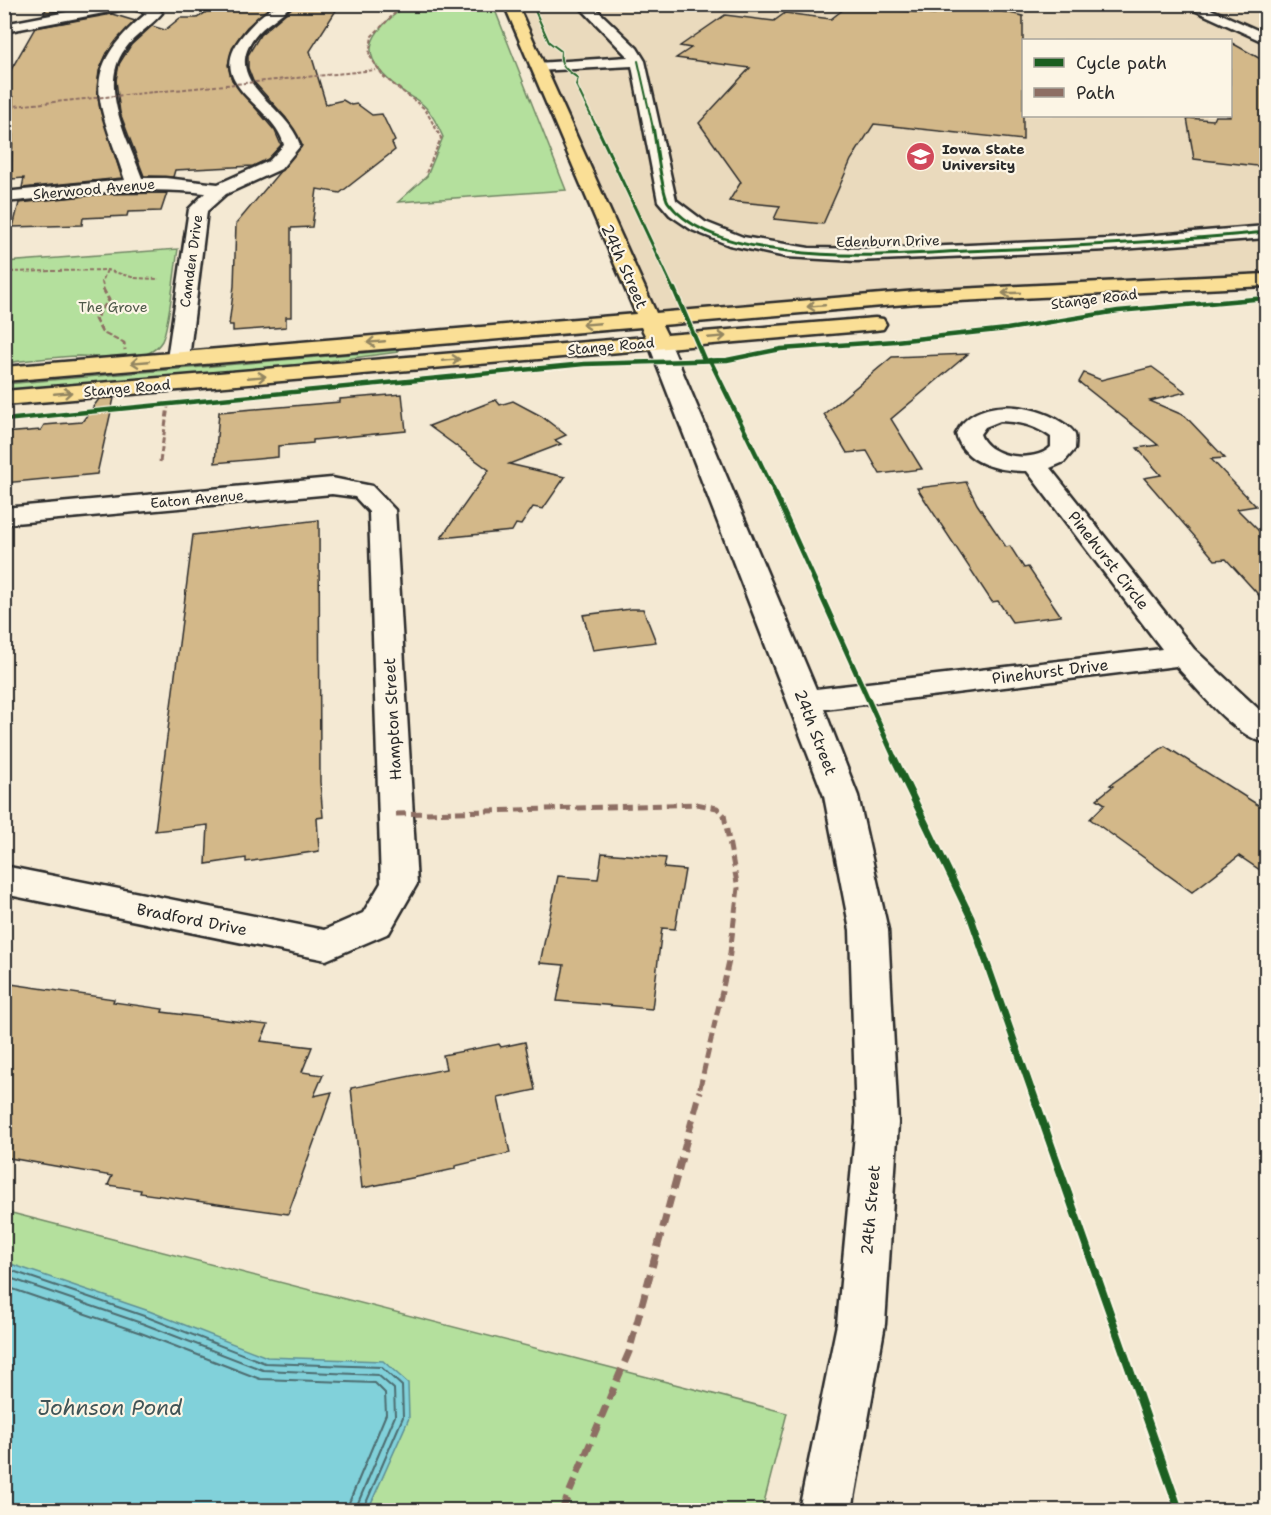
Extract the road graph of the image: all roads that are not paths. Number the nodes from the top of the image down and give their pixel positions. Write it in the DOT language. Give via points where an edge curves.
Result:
graph roads {
  1 [pos="132,4"];
  2 [pos="285,4"];
  3 [pos="510,4"];
  4 [pos="583,4"];
  5 [pos="1187,4"];
  6 [pos="4,28"];
  7 [pos="1266,39"];
  8 [pos="638,61"];
  9 [pos="537,67"];
  10 [pos="135,184"];
  11 [pos="220,190"];
  12 [pos="4,197"];
  13 [pos="1266,232"];
  14 [pos="1266,280"];
  15 [pos="654,331"];
  16 [pos="178,358"];
  17 [pos="4,374"];
  18 [pos="4,398"];
  19 [pos="1034,464"];
  20 [pos="382,510"];
  21 [pos="4,516"];
  22 [pos="1183,656"];
  23 [pos="805,701"];
  24 [pos="1266,732"];
  25 [pos="4,880"];
  26 [pos="376,923"];
  27 [pos="831,1508"];
  1 -- 6 [label="street"];
  1 -- 10 [label="street" via="155,13 114,53 107,70 108,96"];
  2 -- 11 [label="street, Camden Drive" via="257,24 241,45 236,63 242,84 290,131 292,146 275,165"];
  3 -- 9 [label="main road, 24th Street"];
  4 -- 8 [label="street, Edenburn Drive"];
  5 -- 7 [label="street"];
  8 -- 9 [label="street"];
  8 -- 13 [label="street, Edenburn Drive" via="667,201 680,216 733,240 765,248 846,255 1095,247"];
  9 -- 15 [label="main road, 24th Street"];
  10 -- 11 [label="street, Sherwood Avenue" via="165,183"];
  10 -- 12 [label="street, Sherwood Avenue"];
  11 -- 16 [label="street, Camden Drive" via="198,209"];
  14 -- 15 [label="main road, Stange Road" via="939,318"];
  15 -- 16 [label="main road, Stange Road, one-way"];
  18 -- 15 [label="main road, Stange Road, one-way"];
  15 -- 23 [label="street, 24th Street"];
  16 -- 17 [label="main road, Stange Road, one-way"];
  19 -- 22 [label="street, Pinehurst Circle"];
  20 -- 21 [label="street, Eaton Avenue" via="363,491 332,486"];
  20 -- 26 [label="street, Hampton Street" via="399,884"];
  22 -- 23 [label="street, Pinehurst Drive"];
  22 -- 24 [label="street" via="1243,716"];
  23 -- 27 [label="street, 24th Street" via="841,796 868,930 877,1123 861,1324"];
  25 -- 26 [label="street, Bradford Drive" via="326,945"];
}
